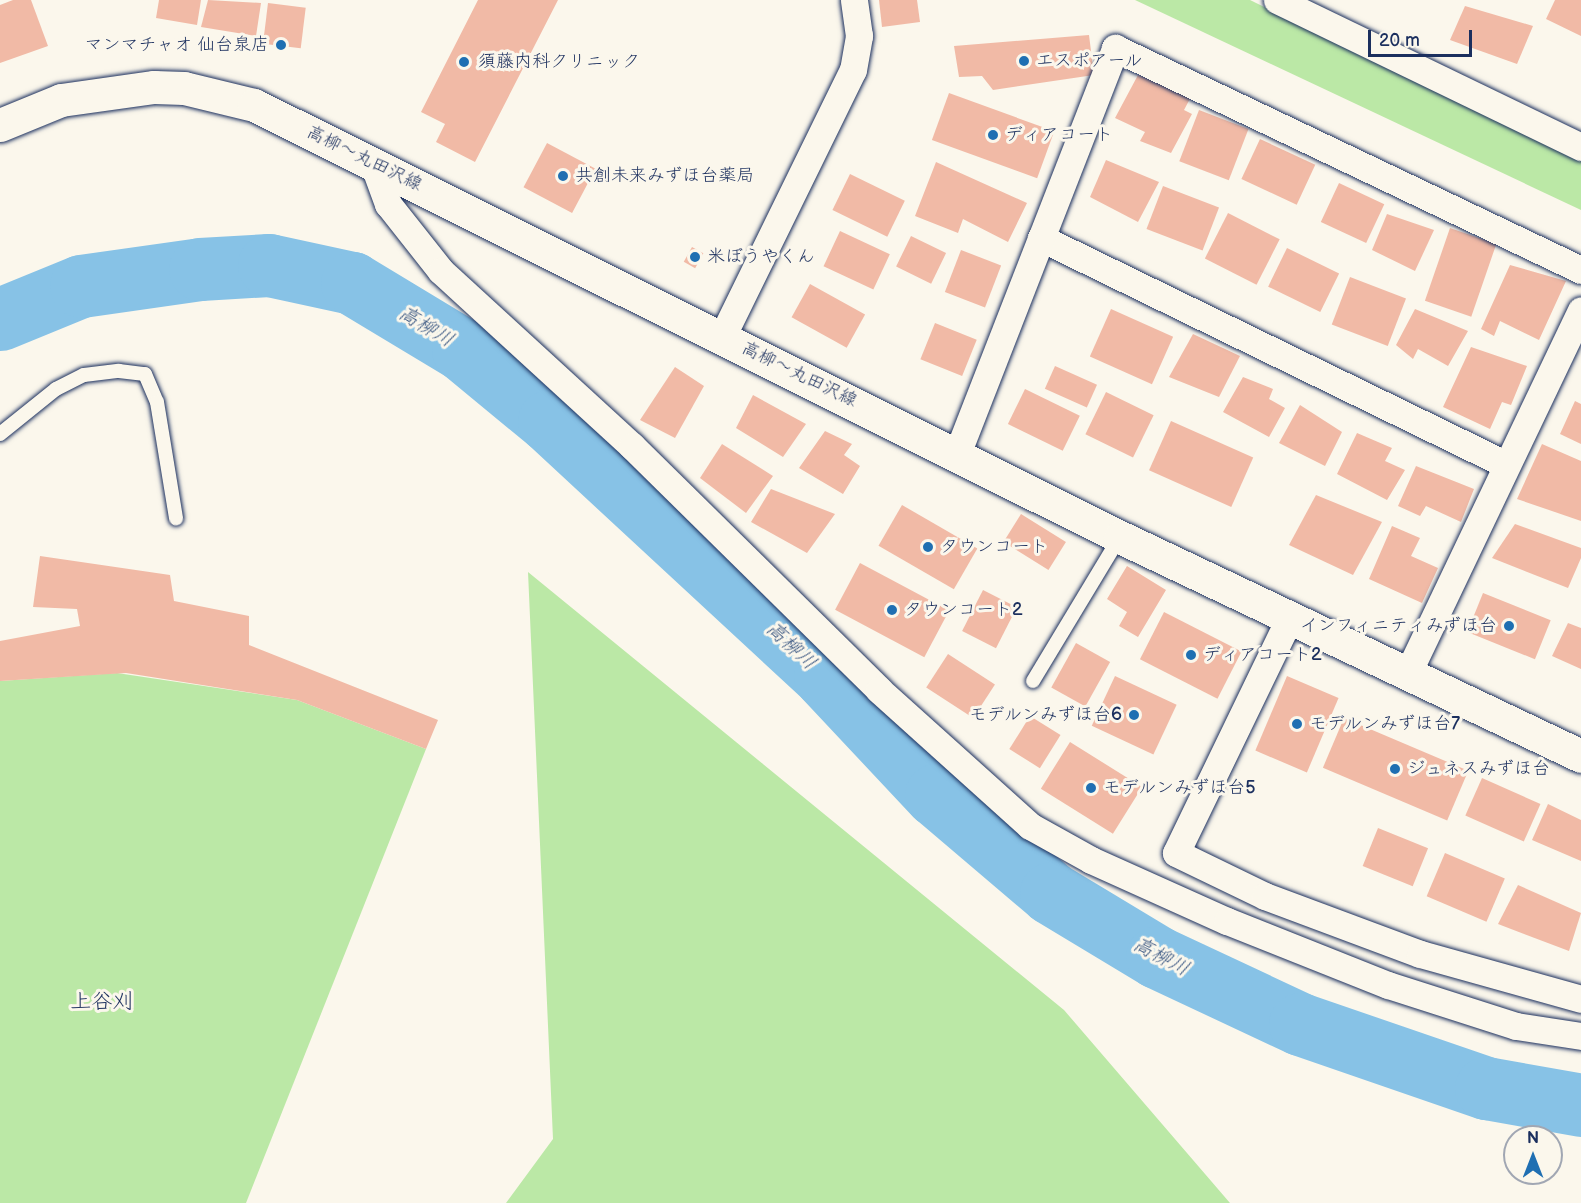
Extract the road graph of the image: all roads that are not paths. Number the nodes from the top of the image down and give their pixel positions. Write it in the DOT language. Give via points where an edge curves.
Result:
graph roads {
  1 [pos="854,0"];
  2 [pos="1277,0"];
  3 [pos="0,124"];
  4 [pos="1581,147"];
  5 [pos="373,163"];
  6 [pos="1041,238"];
  7 [pos="1581,270"];
  8 [pos="1581,310"];
  9 [pos="722,337"];
  10 [pos="0,434"];
  11 [pos="957,454"];
  12 [pos="1507,465"];
  13 [pos="176,518"];
  14 [pos="1120,537"];
  15 [pos="1290,617"];
  16 [pos="1407,675"];
  17 [pos="1033,681"];
  18 [pos="1581,756"];
  19 [pos="1581,999"];
  20 [pos="1581,1036"];
  1 -- 9 [label="street" via="860,36 853,70"];
  2 -- 4 [label="street"];
  3 -- 5 [label="street, 高柳～丸田沢線" via="61,100 93,93 184,88 254,105"];
  5 -- 9 [label="street, 高柳～丸田沢線"];
  5 -- 20 [label="street" via="388,204 441,270 632,446 879,690 1030,826 1091,860 1227,921 1388,985 1516,1026"];
  6 -- 7 [label="street" via="1114,48"];
  6 -- 11 [label="street"];
  6 -- 12 [label="street"];
  8 -- 12 [label="street"];
  9 -- 11 [label="street, 高柳～丸田沢線"];
  10 -- 13 [label="lane" via="56,389 84,375 119,371 145,374 157,402"];
  11 -- 14 [label="street, 高柳～丸田沢線"];
  12 -- 16 [label="street"];
  14 -- 15 [label="street, 高柳～丸田沢線"];
  14 -- 17 [label="lane"];
  15 -- 16 [label="street, 高柳～丸田沢線"];
  15 -- 19 [label="street" via="1176,854 1265,896 1420,954"];
  16 -- 18 [label="street, 高柳～丸田沢線"];
}
